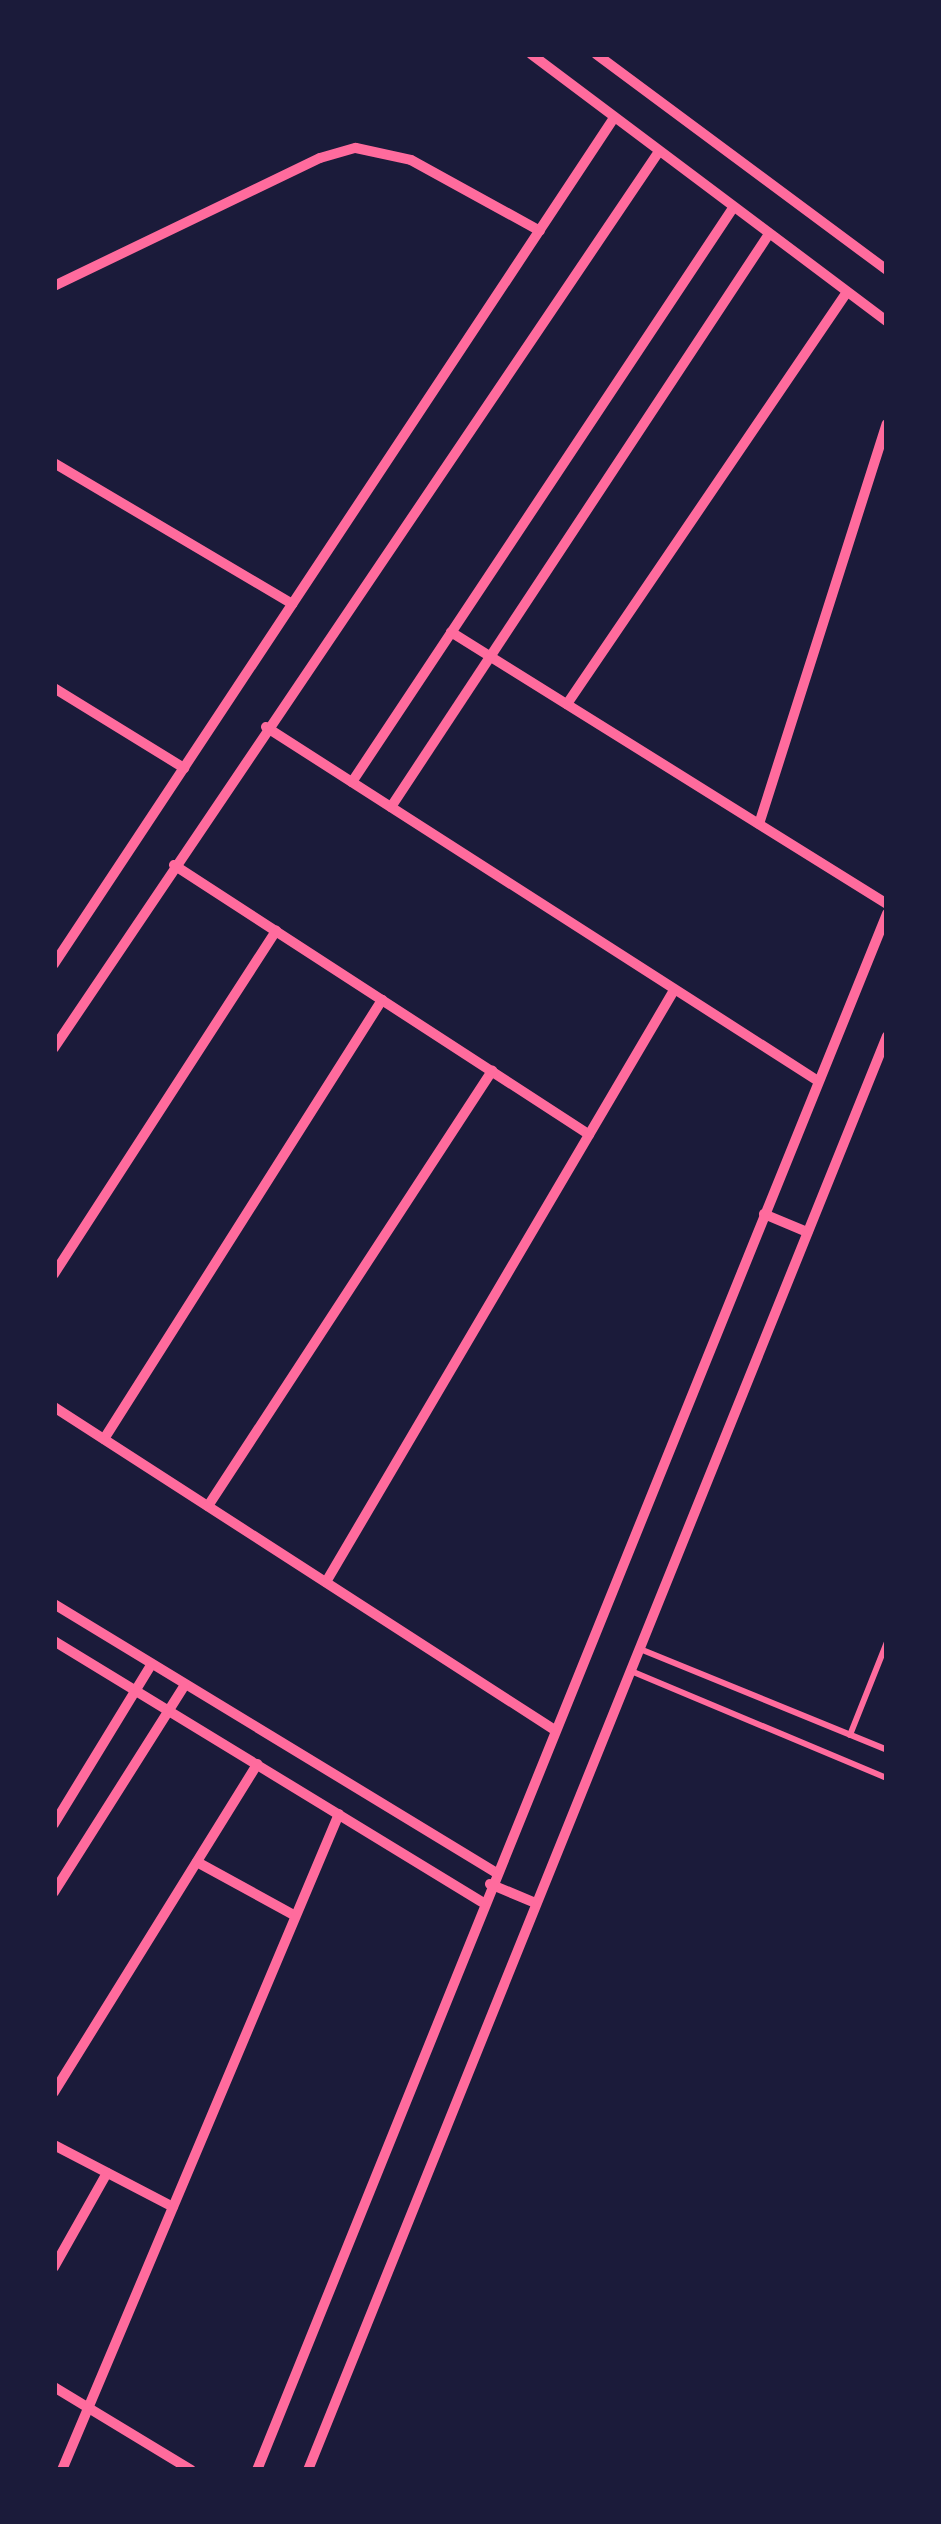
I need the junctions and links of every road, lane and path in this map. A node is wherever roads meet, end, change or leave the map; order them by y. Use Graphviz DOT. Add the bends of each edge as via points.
graph roads {
  1 [pos="531,54"];
  2 [pos="596,54"];
  3 [pos="614,118"];
  4 [pos="658,153"];
  5 [pos="733,208"];
  6 [pos="540,231"];
  7 [pos="769,234"];
  8 [pos="887,270"];
  9 [pos="54,286"];
  10 [pos="847,292"];
  11 [pos="887,321"];
  12 [pos="887,424"];
  13 [pos="54,464"];
  14 [pos="292,604"];
  15 [pos="451,632"];
  16 [pos="490,656"];
  17 [pos="54,688"];
  18 [pos="567,704"];
  19 [pos="266,727"];
  20 [pos="184,768"];
  21 [pos="352,782"];
  22 [pos="391,807"];
  23 [pos="759,824"];
  24 [pos="174,865"];
  25 [pos="887,904"];
  26 [pos="887,914"];
  27 [pos="276,931"];
  28 [pos="54,964"];
  29 [pos="673,992"];
  30 [pos="382,1000"];
  31 [pos="887,1036"];
  32 [pos="54,1048"];
  33 [pos="492,1071"];
  34 [pos="818,1081"];
  35 [pos="589,1134"];
  36 [pos="764,1214"];
  37 [pos="807,1232"];
  38 [pos="54,1274"];
  39 [pos="54,1407"];
  40 [pos="104,1439"];
  41 [pos="208,1506"];
  42 [pos="326,1582"];
  43 [pos="54,1604"];
  44 [pos="54,1640"];
  45 [pos="887,1642"];
  46 [pos="637,1647"];
  47 [pos="152,1665"];
  48 [pos="628,1670"];
  49 [pos="185,1685"];
  50 [pos="135,1693"];
  51 [pos="168,1713"];
  52 [pos="553,1729"];
  53 [pos="850,1735"];
  54 [pos="887,1750"];
  55 [pos="257,1764"];
  56 [pos="887,1778"];
  57 [pos="339,1814"];
  58 [pos="54,1824"];
  59 [pos="197,1862"];
  60 [pos="493,1878"];
  61 [pos="54,1892"];
  62 [pos="482,1902"];
  63 [pos="533,1902"];
  64 [pos="294,1915"];
  65 [pos="54,2092"];
  66 [pos="54,2145"];
  67 [pos="107,2173"];
  68 [pos="173,2207"];
  69 [pos="54,2266"];
  70 [pos="54,2387"];
  71 [pos="88,2408"];
  72 [pos="62,2470"];
  73 [pos="190,2470"];
  74 [pos="257,2470"];
  75 [pos="308,2470"];
  1 -- 3 [label="street"];
  2 -- 8 [label="street"];
  3 -- 4 [label="street"];
  3 -- 6 [label="street"];
  4 -- 5 [label="street"];
  4 -- 19 [label="street"];
  5 -- 7 [label="street"];
  5 -- 15 [label="street"];
  6 -- 9 [label="street" via="411,160 356,148"];
  6 -- 14 [label="street"];
  7 -- 10 [label="street"];
  7 -- 16 [label="street"];
  10 -- 11 [label="street"];
  10 -- 18 [label="street"];
  12 -- 23 [label="street"];
  13 -- 14 [label="street"];
  14 -- 20 [label="street"];
  15 -- 16 [label="street"];
  15 -- 21 [label="street"];
  16 -- 18 [label="street"];
  16 -- 22 [label="street"];
  17 -- 20 [label="street"];
  18 -- 23 [label="street"];
  19 -- 21 [label="street"];
  19 -- 24 [label="street"];
  20 -- 28 [label="street"];
  21 -- 22 [label="street"];
  22 -- 29 [label="street"];
  23 -- 25 [label="street"];
  24 -- 27 [label="street"];
  24 -- 32 [label="street"];
  26 -- 34 [label="street"];
  27 -- 30 [label="street"];
  27 -- 38 [label="street"];
  29 -- 34 [label="street"];
  29 -- 35 [label="street"];
  30 -- 33 [label="street"];
  30 -- 40 [label="street"];
  31 -- 37 [label="street"];
  33 -- 35 [label="street"];
  33 -- 41 [label="street"];
  34 -- 36 [label="street"];
  35 -- 42 [label="street"];
  36 -- 37 [label="street"];
  36 -- 52 [label="street"];
  37 -- 46 [label="street"];
  39 -- 40 [label="street"];
  40 -- 41 [label="street"];
  41 -- 42 [label="street"];
  42 -- 52 [label="street"];
  43 -- 47 [label="street"];
  44 -- 50 [label="street"];
  45 -- 53 [label="lane"];
  46 -- 48 [label="street"];
  46 -- 53 [label="lane"];
  47 -- 49 [label="street"];
  47 -- 50 [label="street"];
  48 -- 56 [label="lane"];
  48 -- 63 [label="street"];
  49 -- 51 [label="street"];
  49 -- 60 [label="street"];
  50 -- 51 [label="street"];
  50 -- 58 [label="street"];
  51 -- 55 [label="street"];
  51 -- 61 [label="street"];
  52 -- 60 [label="street"];
  53 -- 54 [label="lane"];
  55 -- 57 [label="street"];
  55 -- 59 [label="street"];
  57 -- 62 [label="street"];
  57 -- 64 [label="street"];
  59 -- 64 [label="street"];
  59 -- 65 [label="street"];
  60 -- 62 [label="street"];
  60 -- 63 [label="street"];
  62 -- 74 [label="street"];
  63 -- 75 [label="street"];
  64 -- 68 [label="street"];
  66 -- 67 [label="street"];
  67 -- 68 [label="street"];
  67 -- 69 [label="street"];
  68 -- 71 [label="street"];
  70 -- 71 [label="street"];
  71 -- 72 [label="street"];
  71 -- 73 [label="street"];
}
